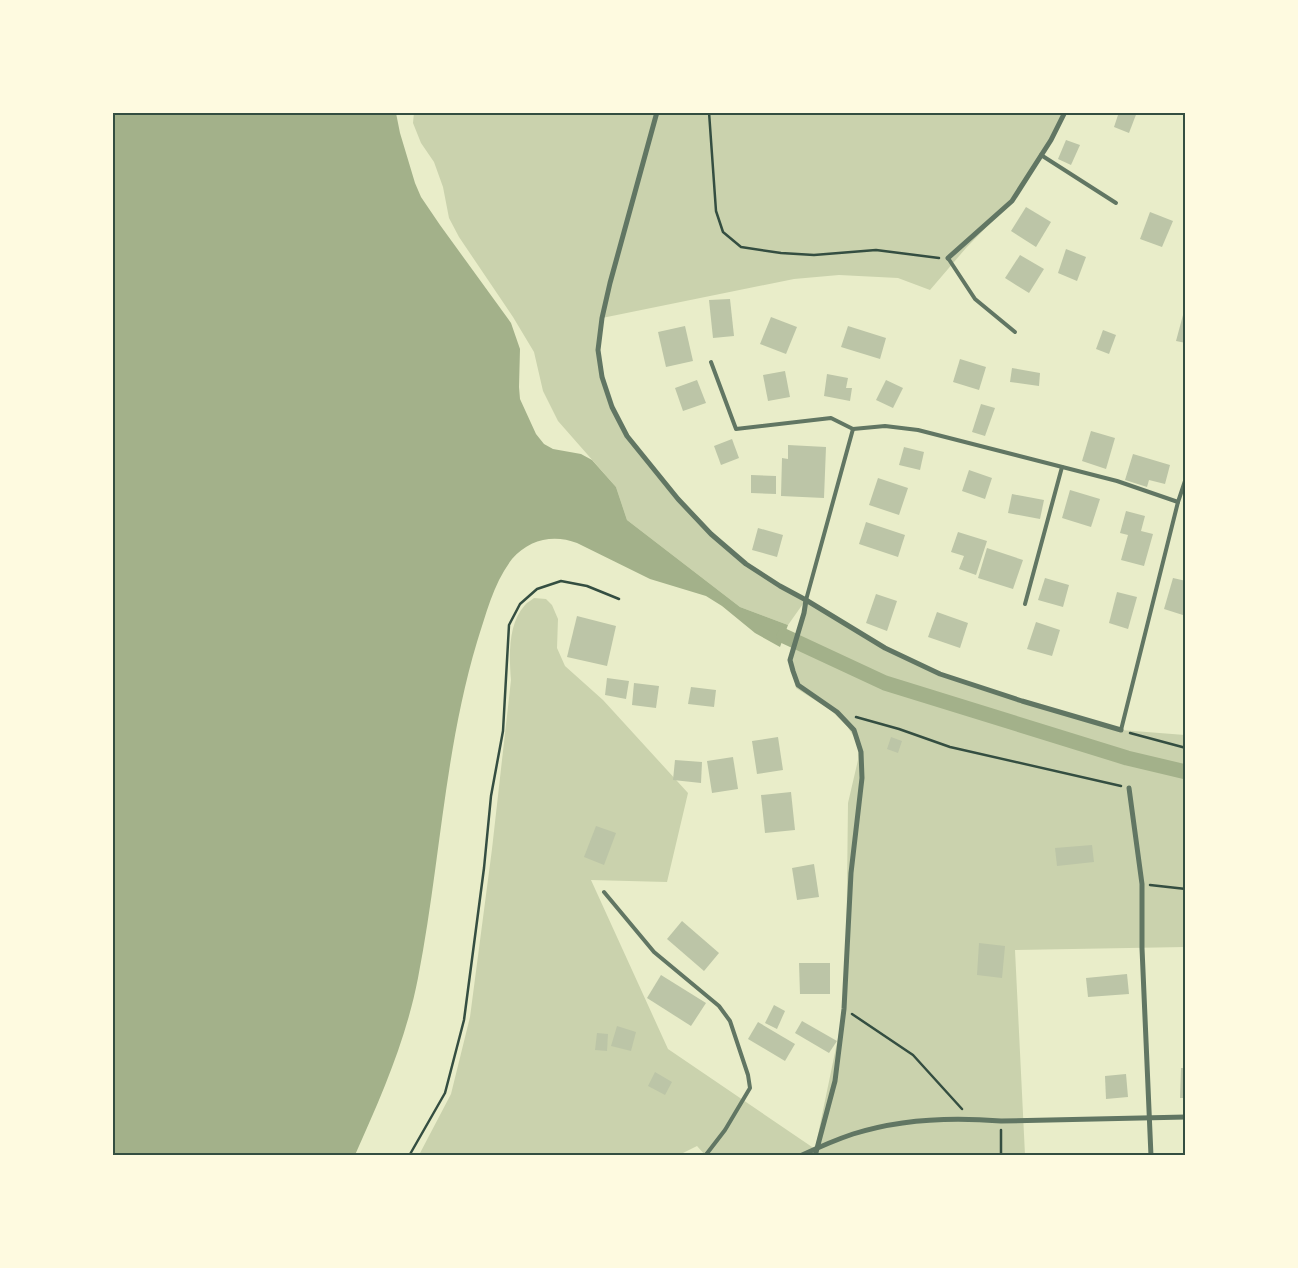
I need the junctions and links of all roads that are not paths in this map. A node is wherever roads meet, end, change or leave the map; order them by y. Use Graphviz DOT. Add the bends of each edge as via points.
graph roads {
  1 [pos="657,112"];
  2 [pos="1065,112"];
  3 [pos="1041,155"];
  4 [pos="1116,203"];
  5 [pos="948,258"];
  6 [pos="1015,332"];
  7 [pos="711,362"];
  8 [pos="853,429"];
  9 [pos="1062,467"];
  10 [pos="1186,478"];
  11 [pos="1178,502"];
  12 [pos="806,600"];
  13 [pos="1025,604"];
  14 [pos="1121,730"];
  15 [pos="1129,788"];
  16 [pos="604,892"];
  17 [pos="1186,1117"];
  18 [pos="1149,1118"];
  19 [pos="816,1149"];
  20 [pos="705,1156"];
  21 [pos="800,1156"];
  22 [pos="814,1156"];
  23 [pos="1151,1156"];
  1 -- 12 [label="street" via="602,318 598,350 602,377 627,436 678,499 746,564"];
  2 -- 3 [label="street"];
  3 -- 4 [label="lane"];
  3 -- 5 [label="street" via="1012,201"];
  5 -- 6 [label="lane" via="975,299"];
  7 -- 8 [label="lane" via="736,429 831,418"];
  8 -- 9 [label="lane" via="885,426 918,430"];
  8 -- 12 [label="lane"];
  9 -- 11 [label="lane"];
  9 -- 13 [label="lane"];
  10 -- 11 [label="lane"];
  11 -- 14 [label="lane"];
  12 -- 14 [label="street" via="885,648 940,674"];
  12 -- 19 [label="street" via="790,660 798,685 838,712 854,730 861,752 862,778 851,872 844,1009 835,1081"];
  15 -- 18 [label="street" via="1142,884"];
  16 -- 20 [label="lane" via="654,952 719,1006 730,1021 750,1088"];
  17 -- 18 [label="street"];
  18 -- 19 [label="street" via="972,1119 902,1123 854,1134"];
  18 -- 23 [label="street"];
  19 -- 21 [label="street"];
  19 -- 22 [label="street"];
}
